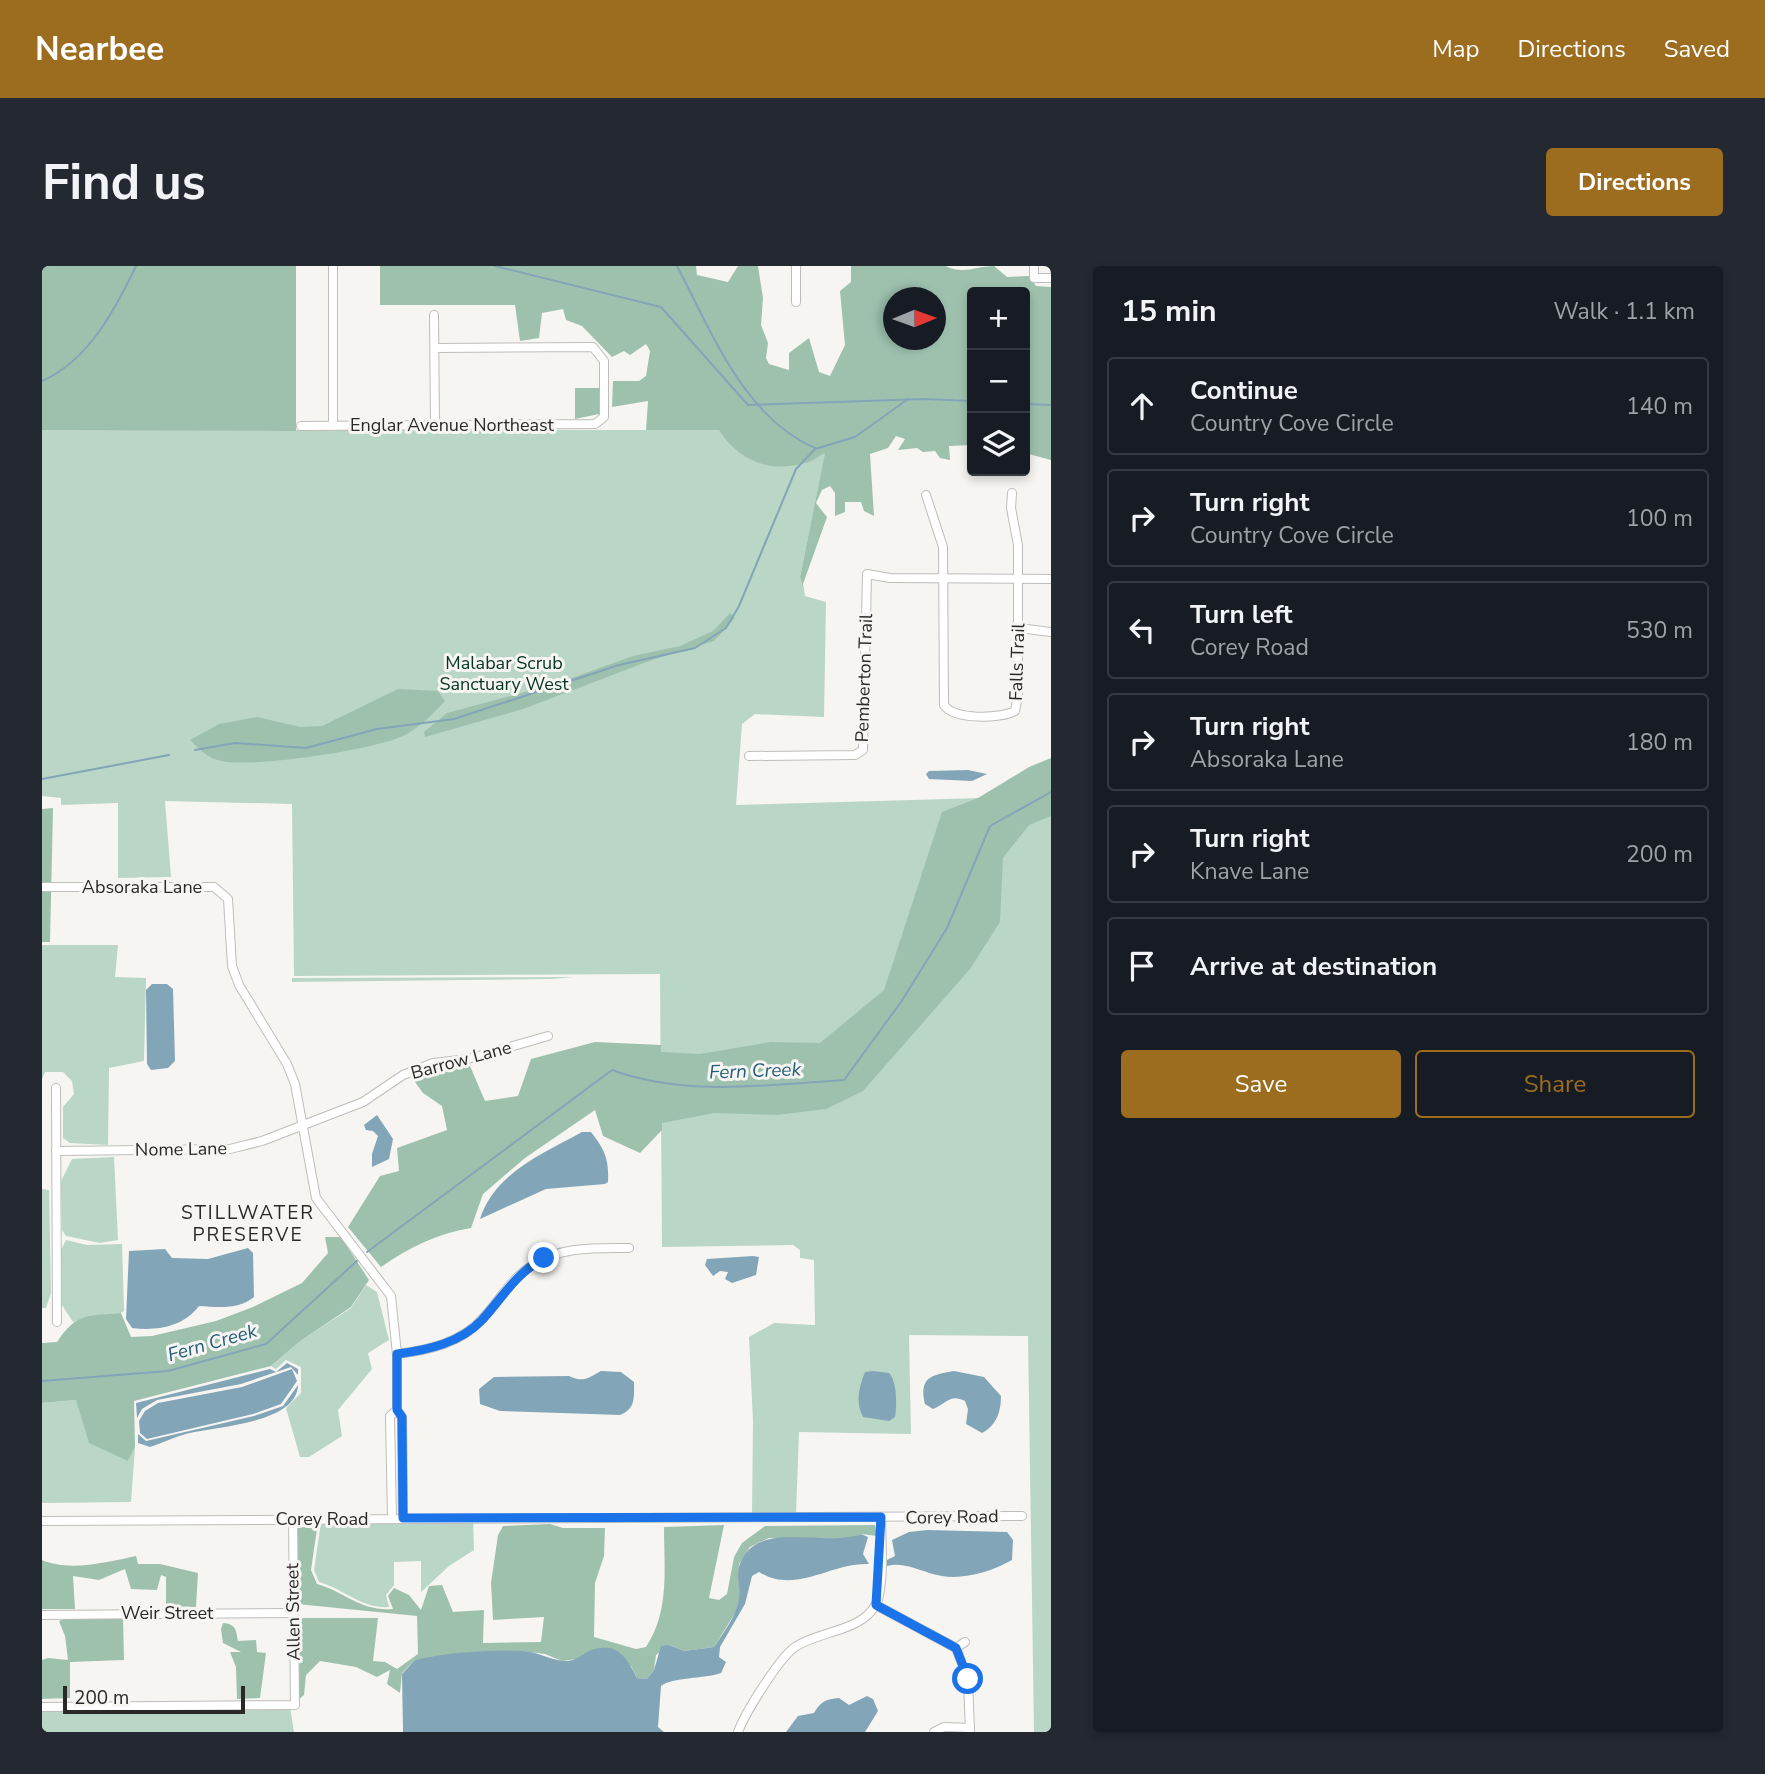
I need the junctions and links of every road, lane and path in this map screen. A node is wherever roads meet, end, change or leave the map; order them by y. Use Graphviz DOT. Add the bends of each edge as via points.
graph roads {
  1 [pos="333,266"];
  2 [pos="796,266"];
  3 [pos="1034,266"];
  4 [pos="1051,278"];
  5 [pos="796,302"];
  6 [pos="434,315"];
  7 [pos="435,348"];
  8 [pos="435,425"];
  9 [pos="302,426"];
  10 [pos="334,426"];
  11 [pos="1012,493"];
  12 [pos="926,495"];
  13 [pos="1018,577"];
  14 [pos="944,578"];
  15 [pos="1051,579"];
  16 [pos="1019,628"];
  17 [pos="1051,632"];
  18 [pos="749,756"];
  19 [pos="42,887"];
  20 [pos="548,1036"];
  21 [pos="56,1088"];
  22 [pos="302,1126"];
  23 [pos="56,1150"];
  24 [pos="629,1248"];
  25 [pos="57,1322"];
  26 [pos="397,1354"];
  27 [pos="397,1410"];
  28 [pos="391,1476"];
  29 [pos="403,1476"];
  30 [pos="1022,1516"];
  31 [pos="881,1517"];
  32 [pos="392,1518"];
  33 [pos="403,1518"];
  34 [pos="293,1519"];
  35 [pos="42,1521"];
  36 [pos="876,1605"];
  37 [pos="293,1614"];
  38 [pos="42,1615"];
  39 [pos="965,1642"];
  40 [pos="956,1648"];
  41 [pos="42,1707"];
  42 [pos="970,1730"];
  43 [pos="738,1732"];
  44 [pos="934,1732"];
  1 -- 10 [label="street"];
  2 -- 5 [label="street"];
  3 -- 4 [label="street" via="1034,278"];
  6 -- 7 [label="street"];
  7 -- 8 [label="street"];
  7 -- 8 [label="street, Englar Avenue Northeast" via="593,347 602,355 605,370 606,413 595,424"];
  8 -- 10 [label="street, Englar Avenue Northeast"];
  9 -- 10 [label="street, Englar Avenue Northeast"];
  11 -- 13 [label="street, Falls Trail"];
  12 -- 14 [label="street" via="940,534"];
  13 -- 14 [label="street"];
  13 -- 15 [label="street"];
  13 -- 16 [label="street, Falls Trail"];
  14 -- 16 [label="street, Falls Trail" via="943,701 948,711 959,715 1014,711"];
  14 -- 18 [label="street, Pemberton Trail" via="867,575 863,750 855,755"];
  16 -- 17 [label="street"];
  19 -- 22 [label="street, Absoraka Lane" via="214,887 228,899 232,966 287,1064"];
  20 -- 22 [label="street, Barrow Lane" via="468,1059 433,1063 403,1075 363,1102"];
  21 -- 23 [label="street"];
  22 -- 23 [label="street, Nome Lane" via="230,1149"];
  22 -- 26 [label="street, Absoraka Lane" via="316,1198 391,1296"];
  23 -- 25 [label="street"];
  24 -- 26 [label="street" via="579,1248 544,1258 515,1278 483,1319 463,1336 425,1351"];
  26 -- 27 [label="street, Absoraka Lane"];
  27 -- 28 [label="street, Absoraka Lane" via="390,1416"];
  27 -- 29 [label="street, Absoraka Lane" via="402,1417"];
  28 -- 29 [label="street"];
  28 -- 32 [label="street, Absoraka Lane"];
  29 -- 33 [label="street, Absoraka Lane"];
  30 -- 31 [label="street, Corey Road"];
  31 -- 33 [label="street, Corey Road"];
  31 -- 36 [label="street"];
  32 -- 33 [label="street, Corey Road"];
  32 -- 34 [label="street, Corey Road"];
  34 -- 35 [label="street, Corey Road"];
  34 -- 37 [label="street, Allen Street"];
  36 -- 40 [label="street"];
  36 -- 43 [label="street" via="861,1619 794,1647 754,1699"];
  37 -- 38 [label="street, Weir Street"];
  37 -- 41 [label="street, Allen Street" via="295,1705"];
  39 -- 40 [label="street"];
  40 -- 42 [label="street" via="968,1679"];
  42 -- 44 [label="street" via="943,1727"];
}
